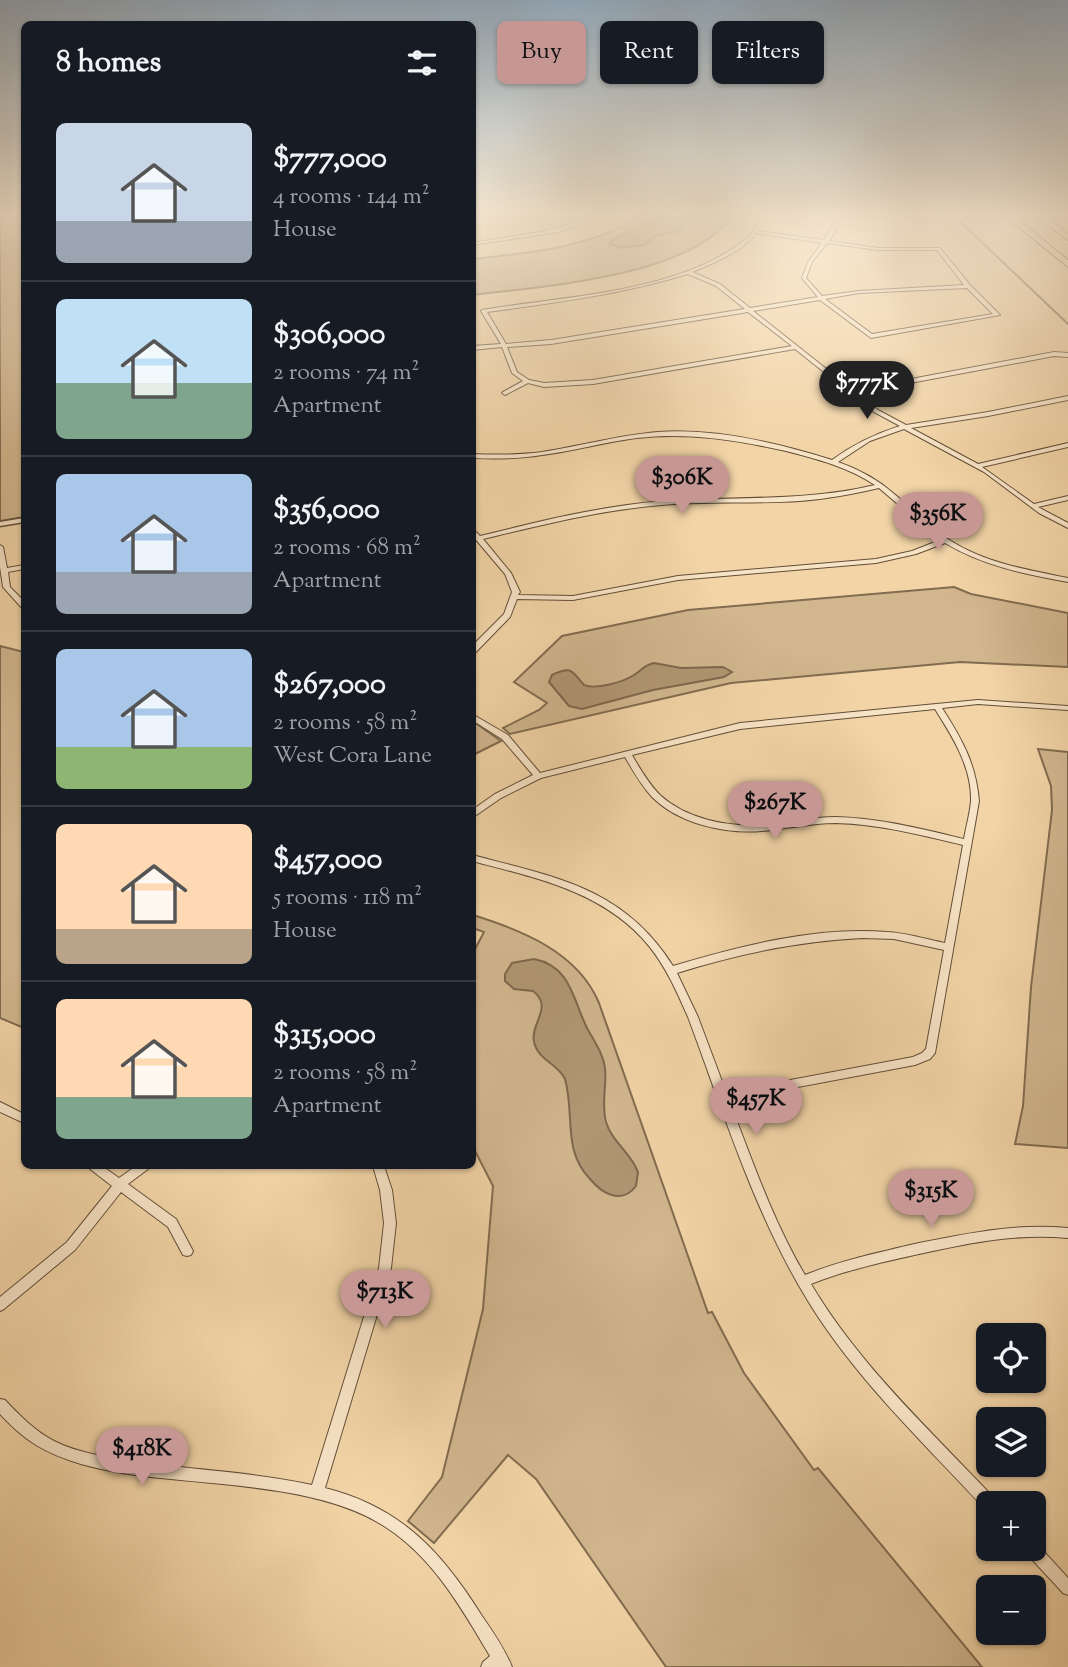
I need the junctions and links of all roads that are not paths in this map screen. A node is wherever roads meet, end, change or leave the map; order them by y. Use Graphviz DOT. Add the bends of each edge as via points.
graph roads {
  1 [pos="618,290"];
  2 [pos="724,290"];
  3 [pos="814,290"];
  4 [pos="885,290"];
  5 [pos="972,290"];
  6 [pos="821,298"];
  7 [pos="750,310"];
  8 [pos="503,347"];
  9 [pos="797,347"];
  10 [pos="476,348"];
  11 [pos="1066,354"];
  12 [pos="527,381"];
  13 [pos="852,392"];
  14 [pos="505,393"];
  15 [pos="1068,398"];
  16 [pos="902,427"];
  17 [pos="1068,445"];
  18 [pos="476,456"];
  19 [pos="833,462"];
  20 [pos="977,466"];
  21 [pos="881,486"];
  22 [pos="1068,498"];
  23 [pos="1032,506"];
  24 [pos="21,520"];
  25 [pos="0,524"];
  26 [pos="1068,526"];
  27 [pos="476,534"];
  28 [pos="480,538"];
  29 [pos="945,541"];
  30 [pos="0,547"];
  31 [pos="21,568"];
  32 [pos="4,571"];
  33 [pos="1068,580"];
  34 [pos="515,597"];
  35 [pos="21,602"];
  36 [pos="476,647"];
  37 [pos="937,706"];
  38 [pos="1068,708"];
  39 [pos="476,718"];
  40 [pos="626,754"];
  41 [pos="538,776"];
  42 [pos="476,812"];
  43 [pos="967,843"];
  44 [pos="476,859"];
  45 [pos="949,948"];
  46 [pos="673,970"];
  47 [pos="723,1097"];
  48 [pos="0,1107"];
  49 [pos="21,1118"];
  50 [pos="98,1169"];
  51 [pos="140,1169"];
  52 [pos="380,1169"];
  53 [pos="120,1184"];
  54 [pos="1068,1233"];
  55 [pos="187,1251"];
  56 [pos="803,1282"];
  57 [pos="0,1305"];
  58 [pos="0,1405"];
  59 [pos="978,1491"];
  60 [pos="317,1492"];
  61 [pos="1043,1561"];
  62 [pos="1068,1588"];
  63 [pos="497,1664"];
  1 -- 8 [label="street" via="484,311"];
  2 -- 7 [label="street"];
  3 -- 6 [label="street"];
  4 -- 6 [label="street"];
  5 -- 6 [label="street" via="998,315 871,336"];
  6 -- 7 [label="street"];
  7 -- 8 [label="street"];
  7 -- 9 [label="street"];
  8 -- 10 [label="street"];
  8 -- 12 [label="street" via="515,373"];
  9 -- 12 [label="street" via="593,383 566,386"];
  9 -- 13 [label="street"];
  11 -- 13 [label="street"];
  12 -- 14 [label="street"];
  13 -- 16 [label="street"];
  15 -- 16 [label="street"];
  16 -- 19 [label="street" via="862,441"];
  16 -- 20 [label="street"];
  17 -- 20 [label="street"];
  18 -- 19 [label="street" via="527,457 677,434 724,438"];
  19 -- 21 [label="street"];
  20 -- 23 [label="street"];
  21 -- 28 [label="street" via="831,496 626,507"];
  21 -- 29 [label="street"];
  22 -- 23 [label="street"];
  23 -- 26 [label="street"];
  24 -- 25 [label="street"];
  27 -- 28 [label="street"];
  28 -- 34 [label="street" via="512,581"];
  29 -- 33 [label="street" via="998,565"];
  29 -- 34 [label="street" via="883,560 678,578 573,598"];
  30 -- 32 [label="street"];
  31 -- 32 [label="street"];
  32 -- 35 [label="street" via="7,587"];
  34 -- 36 [label="street" via="507,615"];
  37 -- 38 [label="street" via="1000,702"];
  37 -- 40 [label="street" via="740,726"];
  37 -- 43 [label="street" via="962,746 975,780"];
  39 -- 41 [label="street" via="506,737"];
  40 -- 41 [label="street"];
  40 -- 43 [label="street" via="663,802 704,822 757,829 810,821 857,821"];
  41 -- 42 [label="street"];
  43 -- 45 [label="street"];
  44 -- 46 [label="street" via="561,883 599,900 645,934"];
  45 -- 46 [label="street" via="904,937 853,934 720,956"];
  45 -- 47 [label="street" via="931,1050 926,1056"];
  46 -- 47 [label="street"];
  47 -- 56 [label="street" via="771,1219"];
  48 -- 49 [label="street"];
  50 -- 53 [label="street"];
  51 -- 53 [label="street"];
  52 -- 60 [label="street" via="390,1223 385,1268"];
  53 -- 55 [label="street" via="172,1223"];
  53 -- 57 [label="street" via="71,1247"];
  54 -- 56 [label="street" via="1035,1230 975,1236 854,1263"];
  56 -- 59 [label="street" via="860,1360"];
  58 -- 60 [label="street" via="33,1436 100,1462"];
  60 -- 63 [label="street" via="389,1521 425,1550 456,1589"];
  61 -- 62 [label="street"];
}
